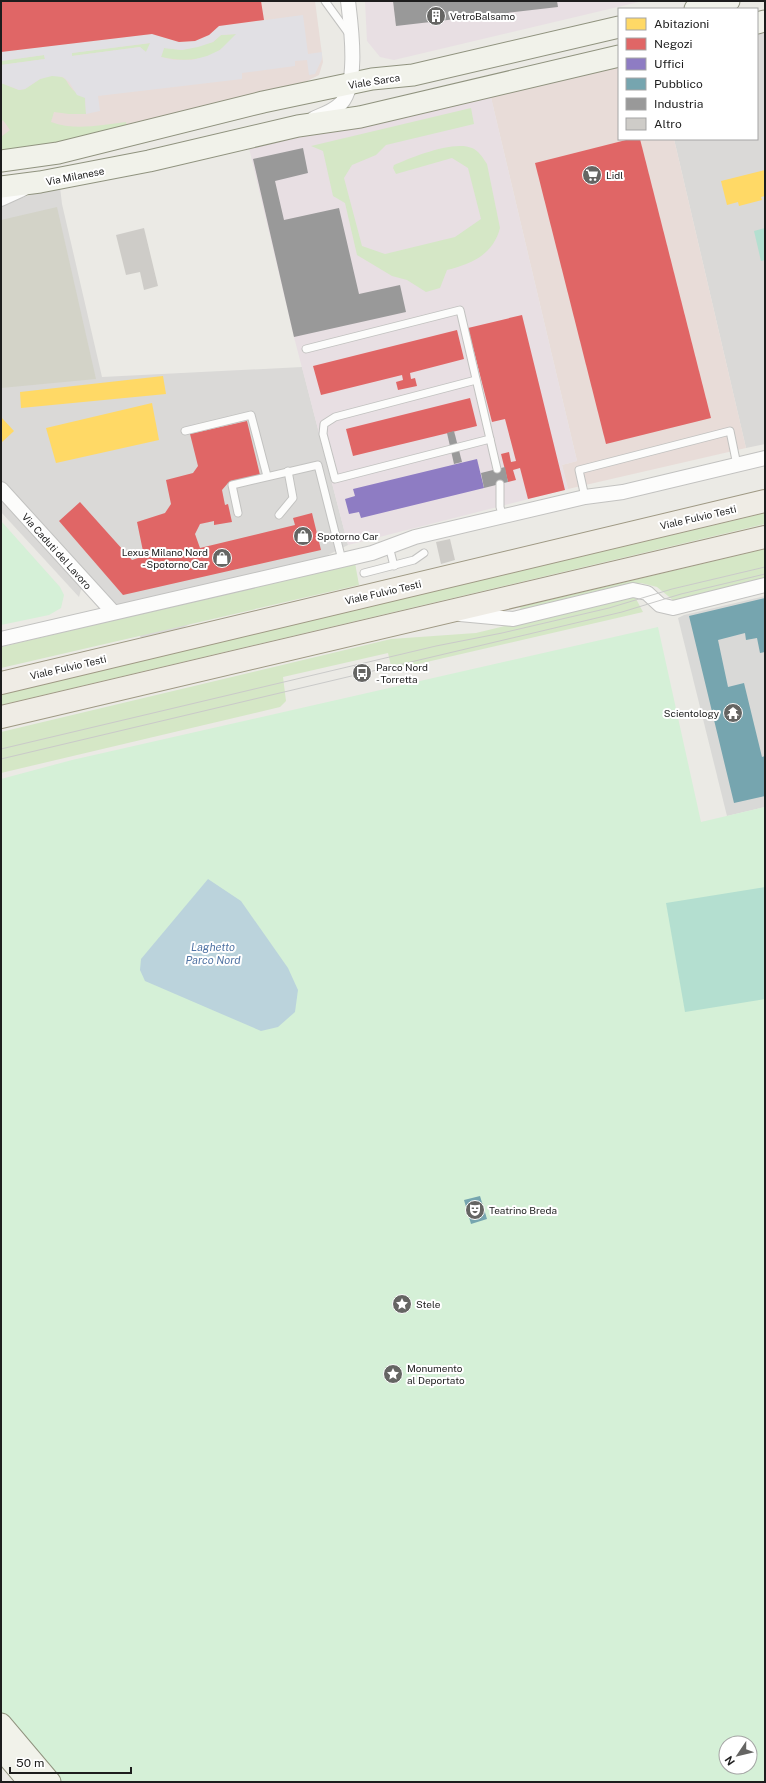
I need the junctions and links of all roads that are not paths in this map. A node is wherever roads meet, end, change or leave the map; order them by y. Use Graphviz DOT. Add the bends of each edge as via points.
graph roads {
  1 [pos="325,1"];
  2 [pos="329,1"];
  3 [pos="348,1"];
  4 [pos="729,1"];
  5 [pos="699,8"];
  6 [pos="331,9"];
  7 [pos="618,27"];
  8 [pos="352,38"];
  9 [pos="618,56"];
  10 [pos="350,84"];
  11 [pos="298,126"];
  12 [pos="1,161"];
  13 [pos="40,182"];
  14 [pos="1,187"];
  15 [pos="1,199"];
  16 [pos="306,349"];
  17 [pos="476,380"];
  18 [pos="185,431"];
  19 [pos="490,439"];
  20 [pos="765,458"];
  21 [pos="737,465"];
  22 [pos="497,469"];
  23 [pos="288,471"];
  24 [pos="267,476"];
  25 [pos="500,484"];
  26 [pos="1,489"];
  27 [pos="586,497"];
  28 [pos="765,501"];
  29 [pos="238,513"];
  30 [pos="279,515"];
  31 [pos="503,517"];
  32 [pos="765,537"];
  33 [pos="389,546"];
  34 [pos="424,553"];
  35 [pos="342,560"];
  36 [pos="394,566"];
  37 [pos="364,573"];
  38 [pos="765,585"];
  39 [pos="113,612"];
  40 [pos="445,613"];
  41 [pos="1,639"];
  42 [pos="1,683"];
  43 [pos="1,717"];
  44 [pos="1,1724"];
  45 [pos="1,1750"];
  46 [pos="29,1782"];
  47 [pos="50,1782"];
  1 -- 6 [label="lane"];
  2 -- 6 [label="lane"];
  3 -- 8 [label="street"];
  4 -- 5 [label="street"];
  6 -- 8 [label="lane"];
  7 -- 10 [label="street, Viale Sarca" via="413,75"];
  8 -- 10 [label="street"];
  9 -- 11 [label="street" via="360,117"];
  10 -- 11 [label="street" via="346,97 339,106"];
  10 -- 12 [label="street, Viale Sarca" via="263,102 58,153"];
  11 -- 13 [label="street, Via Milanese" via="148,161"];
  13 -- 14 [label="street, Via Milanese"];
  13 -- 15 [label="street"];
  16 -- 17 [label="lane" via="460,310"];
  17 -- 19 [label="lane"];
  17 -- 19 [label="lane" via="334,417 324,424 324,434 335,479"];
  18 -- 24 [label="lane" via="251,415"];
  19 -- 22 [label="lane"];
  20 -- 21 [label="street"];
  21 -- 27 [label="street" via="624,492"];
  21 -- 27 [label="lane" via="730,431 579,470"];
  23 -- 24 [label="lane"];
  23 -- 30 [label="lane" via="293,498"];
  23 -- 35 [label="lane" via="318,465"];
  24 -- 29 [label="lane" via="232,485"];
  25 -- 31 [label="lane"];
  26 -- 39 [label="street, Via Caduti del Lavoro"];
  27 -- 31 [label="street"];
  28 -- 42 [label="main road, Viale Fulvio Testi"];
  31 -- 33 [label="street" via="415,537"];
  32 -- 40 [label="main road"];
  33 -- 35 [label="street"];
  33 -- 36 [label="lane"];
  34 -- 36 [label="lane" via="414,560"];
  35 -- 39 [label="street"];
  36 -- 37 [label="lane"];
  38 -- 40 [label="street" via="673,608 660,605 647,593 632,590 513,619"];
  39 -- 41 [label="street"];
  40 -- 43 [label="main road"];
  44 -- 47 [label="street"];
  45 -- 46 [label="street"];
}
